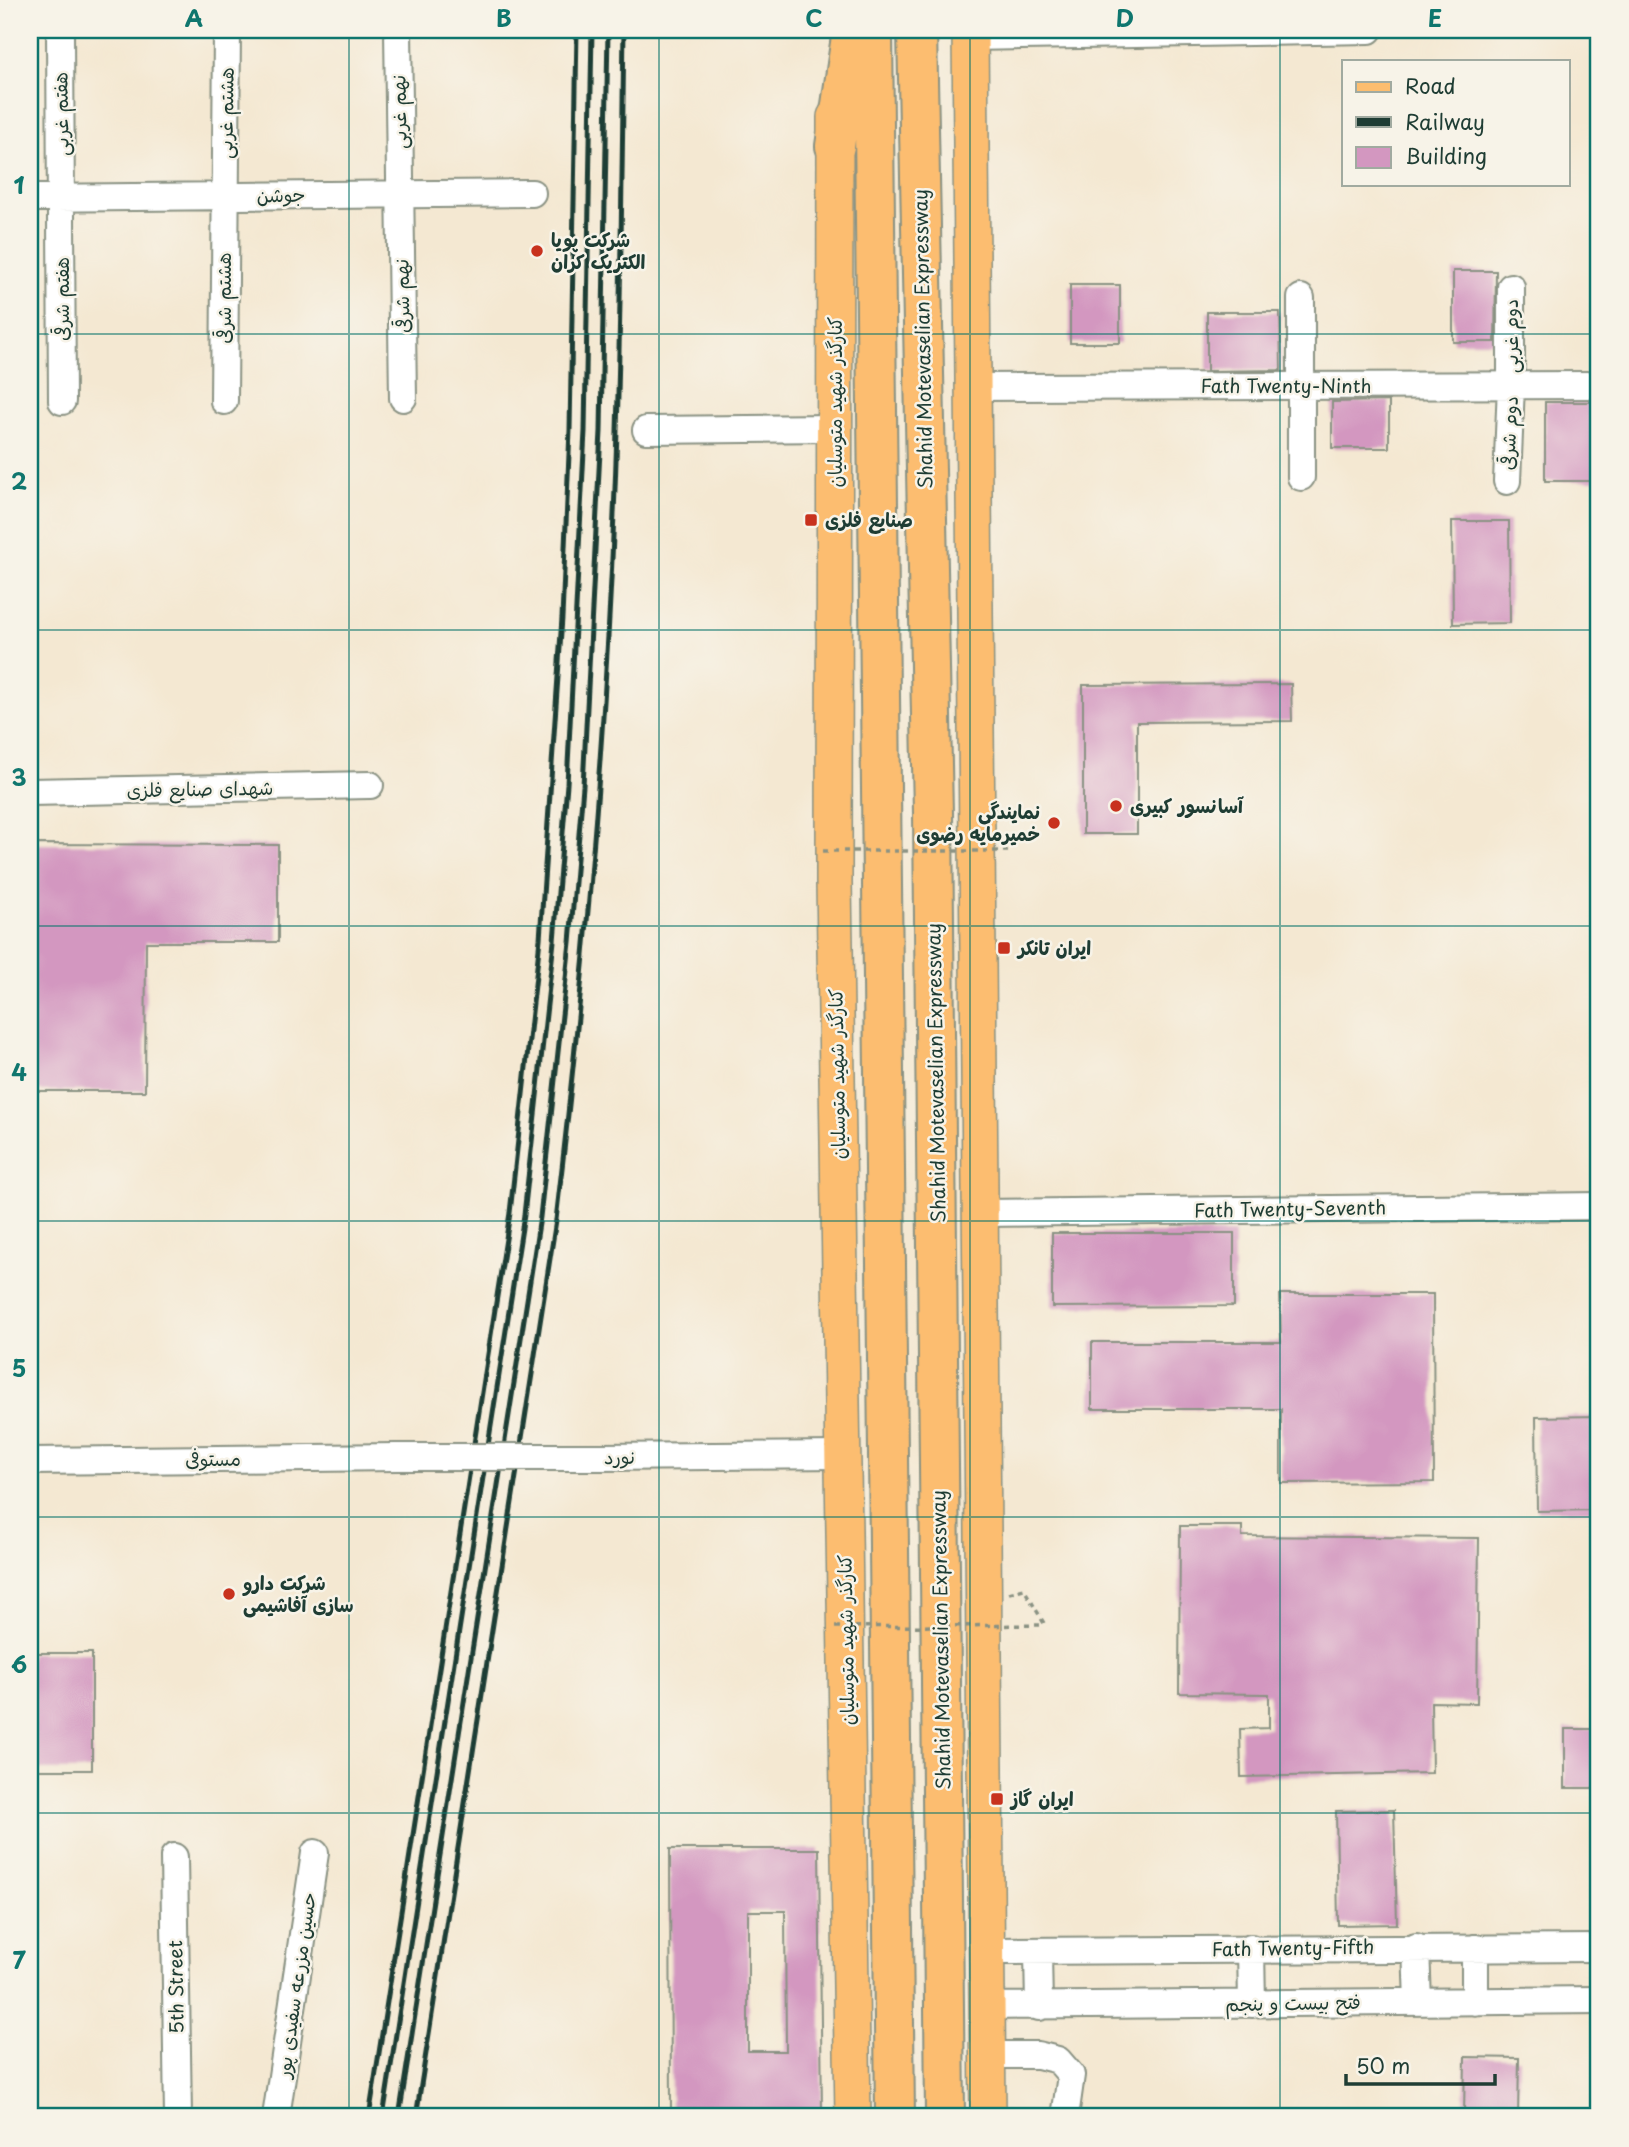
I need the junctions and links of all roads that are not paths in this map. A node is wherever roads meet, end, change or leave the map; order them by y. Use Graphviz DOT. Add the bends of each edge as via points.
graph roads {
  1 [pos="60,30"];
  2 [pos="227,30"];
  3 [pos="398,30"];
  4 [pos="834,30"];
  5 [pos="852,30"];
  6 [pos="873,30"];
  7 [pos="917,30"];
  8 [pos="1369,30"];
  9 [pos="970,33"];
  10 [pos="835,146"];
  11 [pos="532,193"];
  12 [pos="401,194"];
  13 [pos="225,196"];
  14 [pos="30,198"];
  15 [pos="62,198"];
  16 [pos="1511,287"];
  17 [pos="1301,298"];
  18 [pos="1511,385"];
  19 [pos="1599,385"];
  20 [pos="1301,386"];
  21 [pos="973,387"];
  22 [pos="403,398"];
  23 [pos="62,401"];
  24 [pos="224,401"];
  25 [pos="835,428"];
  26 [pos="646,430"];
  27 [pos="1301,477"];
  28 [pos="1507,481"];
  29 [pos="370,785"];
  30 [pos="30,792"];
  31 [pos="1599,1206"];
  32 [pos="981,1213"];
  33 [pos="843,1455"];
  34 [pos="397,1457"];
  35 [pos="30,1461"];
  36 [pos="315,1853"];
  37 [pos="174,1857"];
  38 [pos="1416,1947"];
  39 [pos="1251,1948"];
  40 [pos="1475,1948"];
  41 [pos="1599,1948"];
  42 [pos="987,1951"];
  43 [pos="1038,1952"];
  44 [pos="1599,2000"];
  45 [pos="1418,2002"];
  46 [pos="1475,2002"];
  47 [pos="1252,2004"];
  48 [pos="987,2007"];
  49 [pos="1039,2007"];
  50 [pos="988,2055"];
  51 [pos="178,2117"];
  52 [pos="276,2117"];
  53 [pos="853,2117"];
  54 [pos="895,2117"];
  55 [pos="945,2117"];
  56 [pos="988,2117"];
  57 [pos="1065,2117"];
  1 -- 15 [label="street, هفتم غربی"];
  2 -- 13 [label="street, هشتم غربی"];
  3 -- 12 [label="street, نهم غربی"];
  4 -- 10 [label="main road, کنارگذر شهید متوسلیان"];
  5 -- 10 [label="highway"];
  6 -- 54 [label="highway"];
  7 -- 55 [label="highway, Shahid Motevaselian Expressway" via="933,813"];
  8 -- 9 [label="street"];
  9 -- 21 [label="main road"];
  10 -- 25 [label="main road, کنارگذر شهید متوسلیان"];
  11 -- 12 [label="street, جوشن"];
  12 -- 13 [label="street, جوشن"];
  12 -- 22 [label="street, نهم شرقی"];
  13 -- 15 [label="street, جوشن"];
  13 -- 24 [label="street, هشتم شرقی"];
  14 -- 15 [label="street, جوشن"];
  15 -- 23 [label="street, هفتم شرقی"];
  16 -- 18 [label="street, دوم غربی"];
  17 -- 20 [label="street"];
  18 -- 19 [label="street, Fath Twenty-Ninth"];
  18 -- 20 [label="street, Fath Twenty-Ninth"];
  18 -- 28 [label="street, دوم شرقی"];
  20 -- 21 [label="street, Fath Twenty-Ninth"];
  20 -- 27 [label="street"];
  21 -- 32 [label="main road"];
  25 -- 26 [label="street"];
  25 -- 33 [label="main road, کنارگذر شهید متوسلیان" via="834,882"];
  29 -- 30 [label="street, شهدای صنایع فلزی"];
  31 -- 32 [label="street, Fath Twenty-Seventh"];
  32 -- 42 [label="main road"];
  33 -- 34 [label="street, نورد, bridge"];
  33 -- 53 [label="main road, کنارگذر شهید متوسلیان"];
  34 -- 35 [label="street, مستوفی"];
  36 -- 52 [label="street, حسین مزرعه سفیدی پور"];
  37 -- 51 [label="street, 5th Street"];
  38 -- 39 [label="street, Fath Twenty-Fifth"];
  38 -- 40 [label="street, Fath Twenty-Fifth"];
  38 -- 45 [label="street"];
  39 -- 43 [label="street, Fath Twenty-Fifth"];
  39 -- 47 [label="street"];
  40 -- 41 [label="street, Fath Twenty-Fifth"];
  40 -- 46 [label="street"];
  42 -- 43 [label="street, Fath Twenty-Fifth"];
  42 -- 48 [label="main road"];
  43 -- 49 [label="street"];
  44 -- 46 [label="street, فتح بیست و پنجم"];
  45 -- 46 [label="street, فتح بیست و پنجم"];
  45 -- 47 [label="street, فتح بیست و پنجم"];
  47 -- 49 [label="street, فتح بیست و پنجم"];
  48 -- 49 [label="street, فتح بیست و پنجم"];
  48 -- 50 [label="main road"];
  50 -- 56 [label="main road"];
  50 -- 57 [label="street" via="1038,2055 1058,2060 1072,2075"];
}
